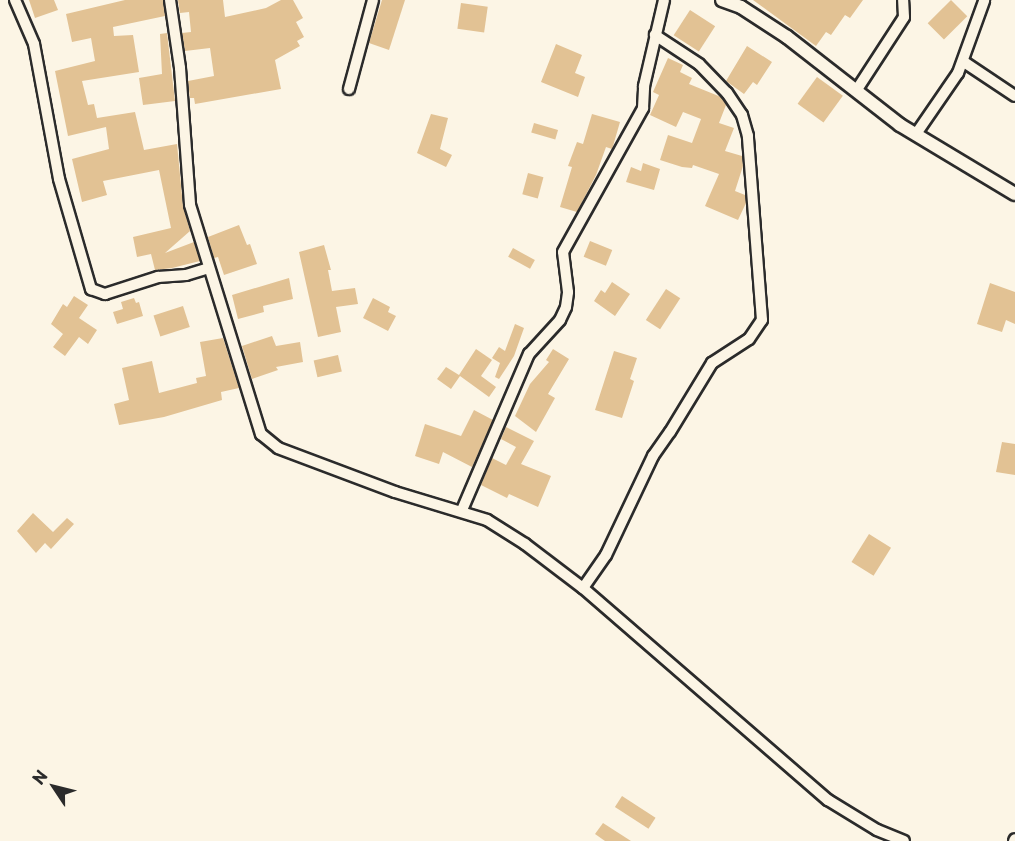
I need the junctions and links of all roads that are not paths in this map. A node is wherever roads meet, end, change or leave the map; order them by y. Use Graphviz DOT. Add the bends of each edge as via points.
graph roads {
  1 [pos="15,0"];
  2 [pos="170,0"];
  3 [pos="374,0"];
  4 [pos="664,0"];
  5 [pos="722,0"];
  6 [pos="903,0"];
  7 [pos="984,1"];
  8 [pos="744,3"];
  9 [pos="655,35"];
  10 [pos="964,62"];
  11 [pos="349,89"];
  12 [pos="856,91"];
  13 [pos="1015,96"];
  14 [pos="915,134"];
  15 [pos="1014,190"];
  16 [pos="209,268"];
  17 [pos="462,510"];
  18 [pos="583,588"];
  19 [pos="904,841"];
  1 -- 16 [label="street" via="34,44 59,179 91,289 105,294 158,277"];
  2 -- 16 [label="street" via="180,68 190,205"];
  3 -- 11 [label="street"];
  4 -- 9 [label="street"];
  5 -- 8 [label="street"];
  6 -- 12 [label="street" via="904,16"];
  7 -- 10 [label="street"];
  8 -- 12 [label="street"];
  9 -- 17 [label="street" via="643,108 563,252 566,307 560,320 529,354"];
  9 -- 18 [label="street" via="699,64 742,115 749,148 762,320 749,339 712,363 653,456 615,537"];
  10 -- 13 [label="street"];
  10 -- 14 [label="street"];
  12 -- 14 [label="street"];
  14 -- 15 [label="street"];
  16 -- 17 [label="street" via="256,425 269,442 395,492"];
  17 -- 18 [label="street" via="515,538"];
  18 -- 19 [label="street" via="828,800 877,830"];
}
